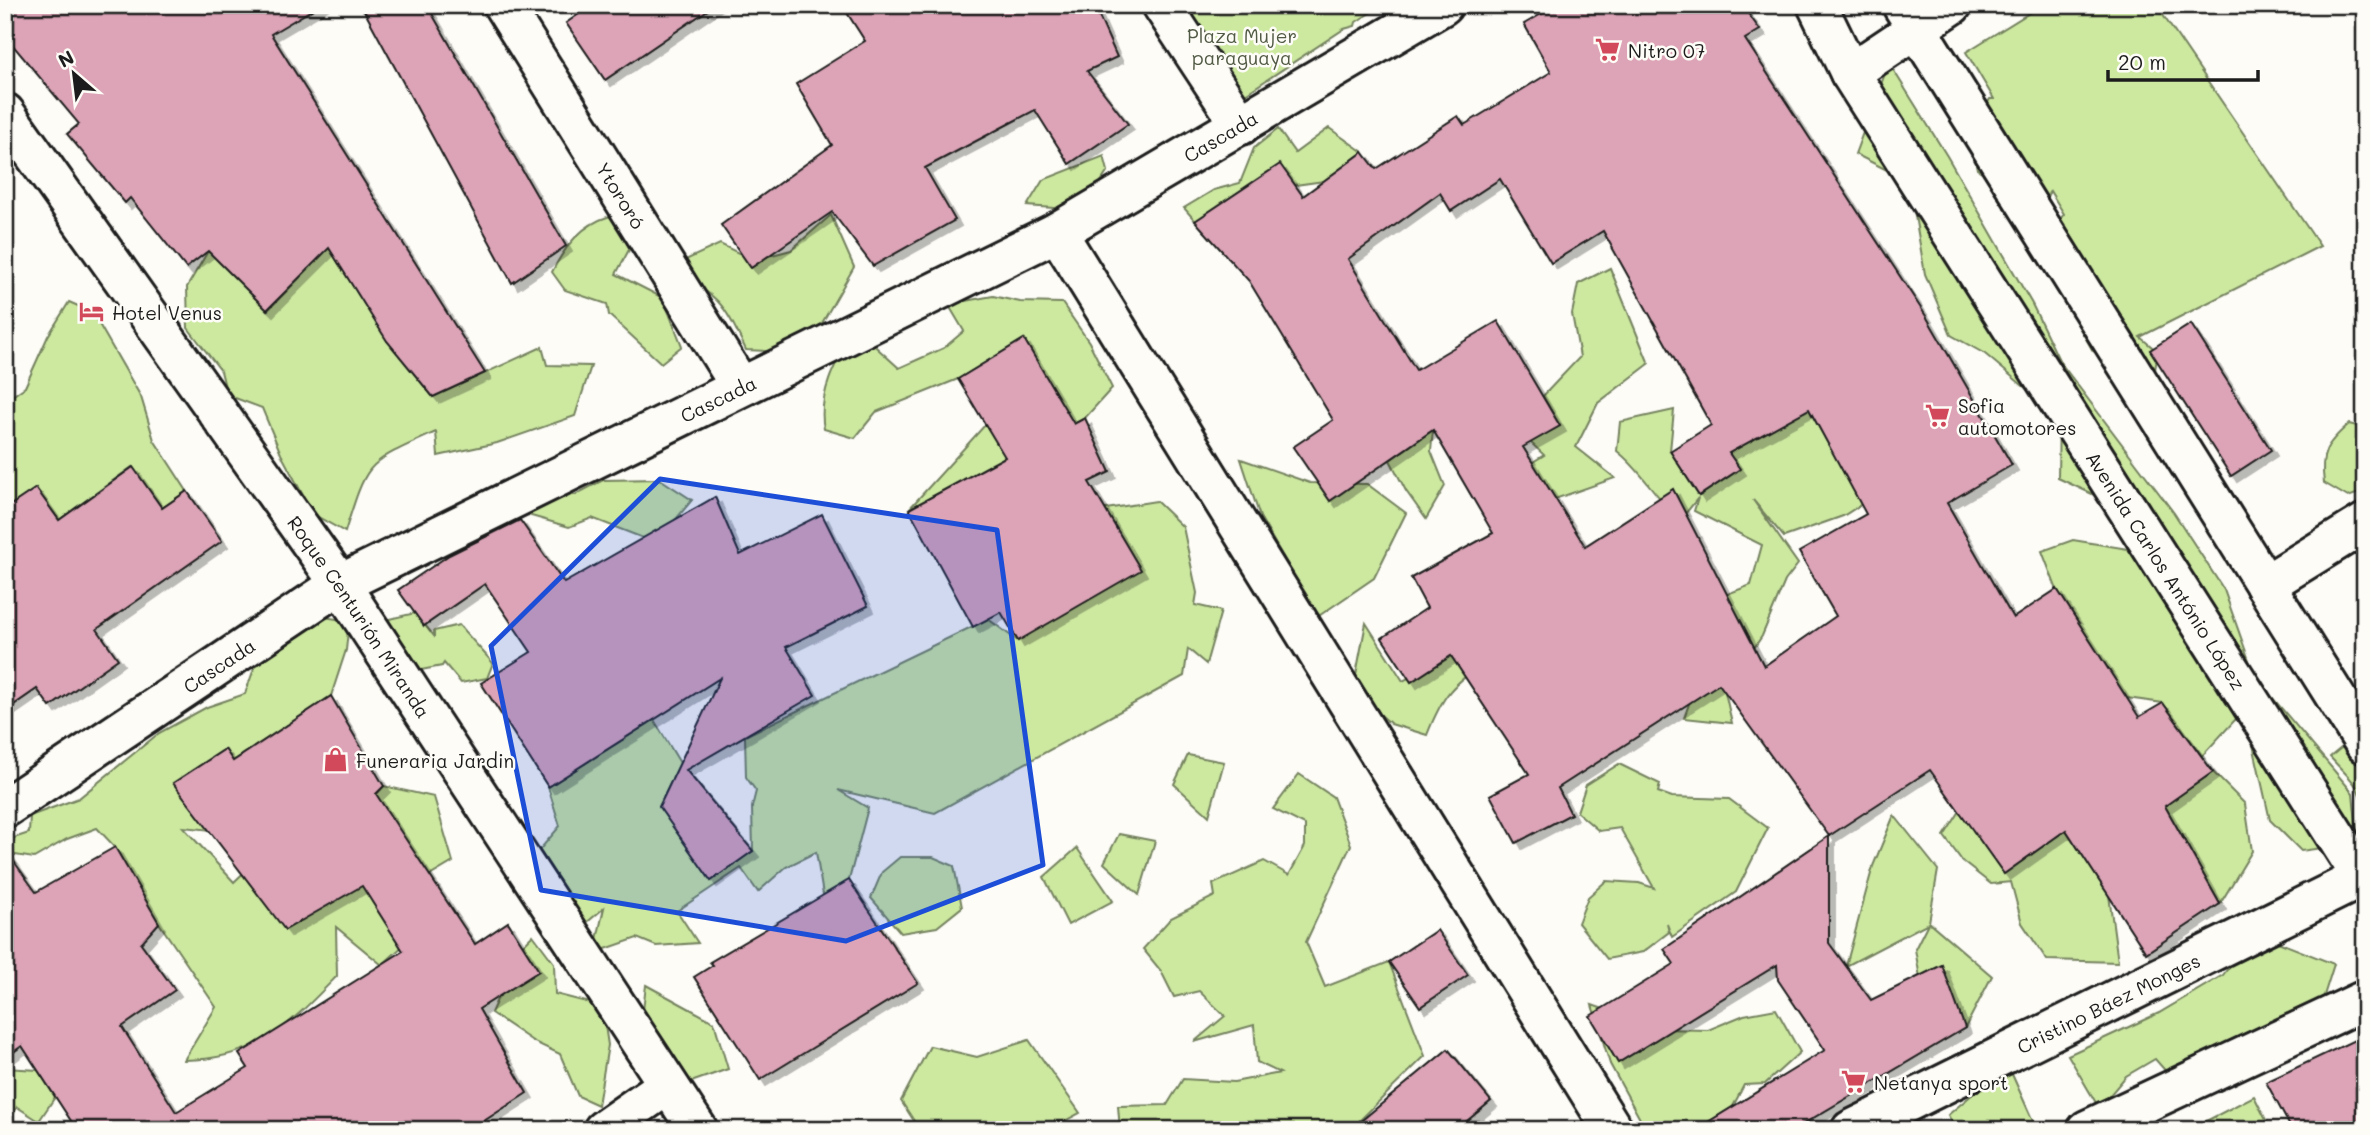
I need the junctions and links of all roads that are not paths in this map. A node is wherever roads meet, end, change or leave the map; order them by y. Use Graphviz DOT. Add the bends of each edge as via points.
graph roads {
  1 [pos="503,5"];
  2 [pos="1162,5"];
  3 [pos="1443,5"];
  4 [pos="1817,5"];
  5 [pos="1952,5"];
  6 [pos="1909,17"];
  7 [pos="1850,73"];
  8 [pos="5,113"];
  9 [pos="1241,125"];
  10 [pos="1058,232"];
  11 [pos="740,386"];
  12 [pos="2365,523"];
  13 [pos="340,584"];
  14 [pos="2265,585"];
  15 [pos="2365,744"];
  16 [pos="5,807"];
  17 [pos="2364,879"];
  18 [pos="2365,1000"];
  19 [pos="666,1086"];
  20 [pos="603,1130"];
  21 [pos="698,1130"];
  22 [pos="1613,1130"];
  23 [pos="1851,1130"];
  24 [pos="2087,1130"];
  1 -- 11 [label="street, Ytororó"];
  2 -- 9 [label="street"];
  3 -- 9 [label="street, Cascada"];
  4 -- 7 [label="street, Avenida Carlos António López"];
  5 -- 6 [label="street"];
  6 -- 7 [label="street"];
  6 -- 14 [label="street"];
  7 -- 17 [label="street, Avenida Carlos António López"];
  8 -- 13 [label="street, Roque Centurión Miranda"];
  9 -- 10 [label="street, Cascada"];
  10 -- 11 [label="street, Cascada"];
  10 -- 22 [label="street"];
  11 -- 13 [label="street, Cascada"];
  12 -- 14 [label="street"];
  13 -- 16 [label="street, Cascada"];
  13 -- 19 [label="street, Roque Centurión Miranda"];
  14 -- 15 [label="street"];
  17 -- 23 [label="street, Cristino Báez Monges"];
  18 -- 24 [label="street"];
  19 -- 20 [label="street"];
  19 -- 21 [label="street, Roque Centurión Miranda"];
}
